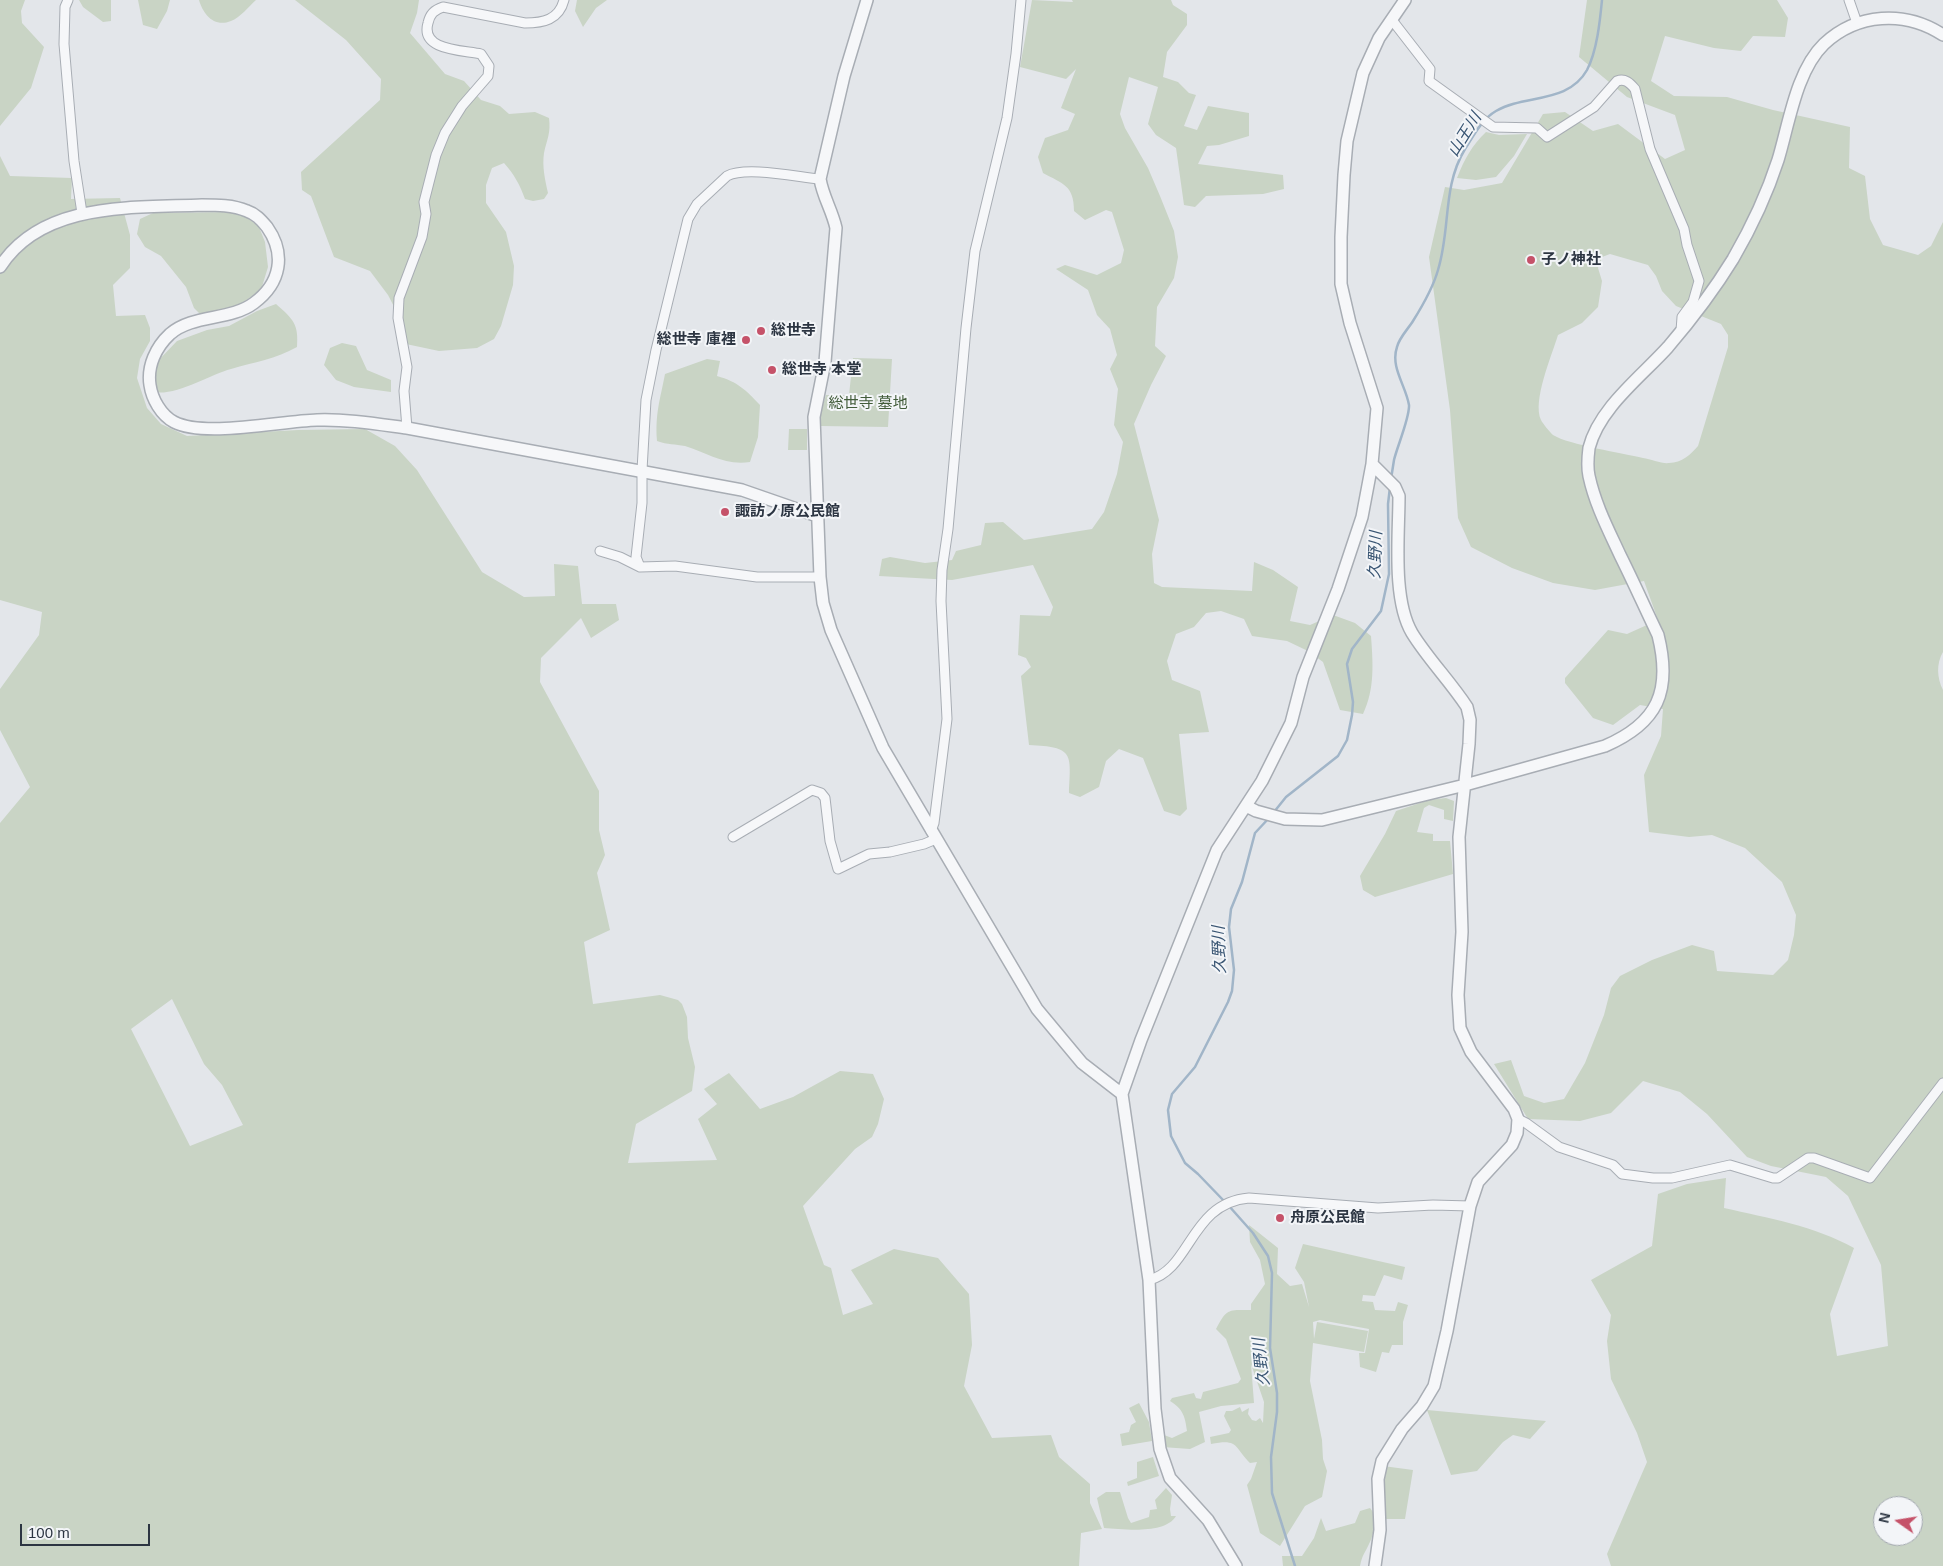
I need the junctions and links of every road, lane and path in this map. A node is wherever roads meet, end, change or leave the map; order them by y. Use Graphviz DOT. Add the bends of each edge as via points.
graph roads {
  1 [pos="68,0"];
  2 [pos="564,0"];
  3 [pos="867,0"];
  4 [pos="1020,0"];
  5 [pos="1405,0"];
  6 [pos="1849,0"];
  7 [pos="1392,20"];
  8 [pos="1857,23"];
  9 [pos="1943,35"];
  10 [pos="820,179"];
  11 [pos="82,213"];
  12 [pos="0,267"];
  13 [pos="1681,331"];
  14 [pos="407,428"];
  15 [pos="1372,464"];
  16 [pos="642,470"];
  17 [pos="816,516"];
  18 [pos="600,551"];
  19 [pos="640,567"];
  20 [pos="820,577"];
  21 [pos="1465,785"];
  22 [pos="1251,809"];
  23 [pos="934,835"];
  24 [pos="733,837"];
  25 [pos="1943,1083"];
  26 [pos="1122,1094"];
  27 [pos="1518,1119"];
  28 [pos="1470,1206"];
  29 [pos="1149,1280"];
  30 [pos="1236,1566"];
  31 [pos="1376,1566"];
  1 -- 11 [label="street" via="64,44"];
  2 -- 14 [label="street" via="555,17 538,23 443,7 429,16 426,27 434,44 481,54 489,66 488,76 462,106 436,155 424,202 426,214 422,236 399,298 398,318 407,367 404,391"];
  3 -- 10 [label="street" via="844,76"];
  4 -- 23 [label="street" via="1011,96 975,251 966,328 942,570 947,719"];
  5 -- 7 [label="street"];
  6 -- 8 [label="street"];
  7 -- 13 [label="street" via="1430,69 1429,81 1493,127 1537,128 1547,137 1594,107 1618,80 1630,83 1635,89 1650,149 1684,228 1686,245 1699,281 1692,302 1682,317"];
  7 -- 15 [label="street" via="1379,38 1363,74 1347,141 1341,237 1341,284 1377,408"];
  8 -- 9 [label="street" via="1876,18 1902,18"];
  8 -- 13 [label="street" via="1823,45 1804,74 1778,160 1752,224 1713,290"];
  10 -- 16 [label="street" via="733,173 697,204 688,218 648,390"];
  10 -- 17 [label="street" via="836,228 825,362 814,417"];
  11 -- 12 [label="street" via="58,220 26,238"];
  11 -- 14 [label="street" via="220,205 255,215 275,240 279,264 269,289 261,297 244,309 180,328 170,334 153,356 150,385 159,408 174,422 207,429 316,420 358,421"];
  13 -- 21 [label="street" via="1601,422 1594,433 1588,461 1596,502 1658,635 1664,669 1655,706 1635,730 1605,746"];
  14 -- 16 [label="street"];
  15 -- 21 [label="street" via="1395,487 1399,496 1399,583 1402,607 1411,631 1467,707 1470,720"];
  15 -- 22 [label="street" via="1362,517 1338,589 1303,677 1291,723"];
  16 -- 17 [label="street" via="742,490"];
  16 -- 19 [label="street" via="636,557"];
  17 -- 20 [label="street"];
  18 -- 19 [label="street"];
  19 -- 20 [label="street" via="675,566 757,577"];
  20 -- 23 [label="street" via="831,630 862,705"];
  21 -- 22 [label="street" via="1322,820 1285,819"];
  21 -- 27 [label="street" via="1459,837 1462,932 1458,995 1460,1028 1470,1052 1514,1109"];
  22 -- 26 [label="street" via="1217,850"];
  23 -- 24 [label="street" via="924,844 869,854 838,869 830,841 825,798 812,790"];
  23 -- 26 [label="street" via="1037,1009 1082,1063"];
  25 -- 27 [label="street" via="1870,1178 1814,1158 1808,1158 1778,1178 1730,1164 1672,1178 1622,1174 1613,1165 1559,1147"];
  26 -- 29 [label="street"];
  27 -- 28 [label="street" via="1512,1145 1478,1182"];
  28 -- 29 [label="street" via="1378,1208 1249,1198 1234,1200 1215,1210 1171,1268 1159,1278"];
  28 -- 31 [label="street" via="1434,1386 1382,1461"];
  29 -- 30 [label="street" via="1155,1410 1166,1470 1208,1520"];
}
